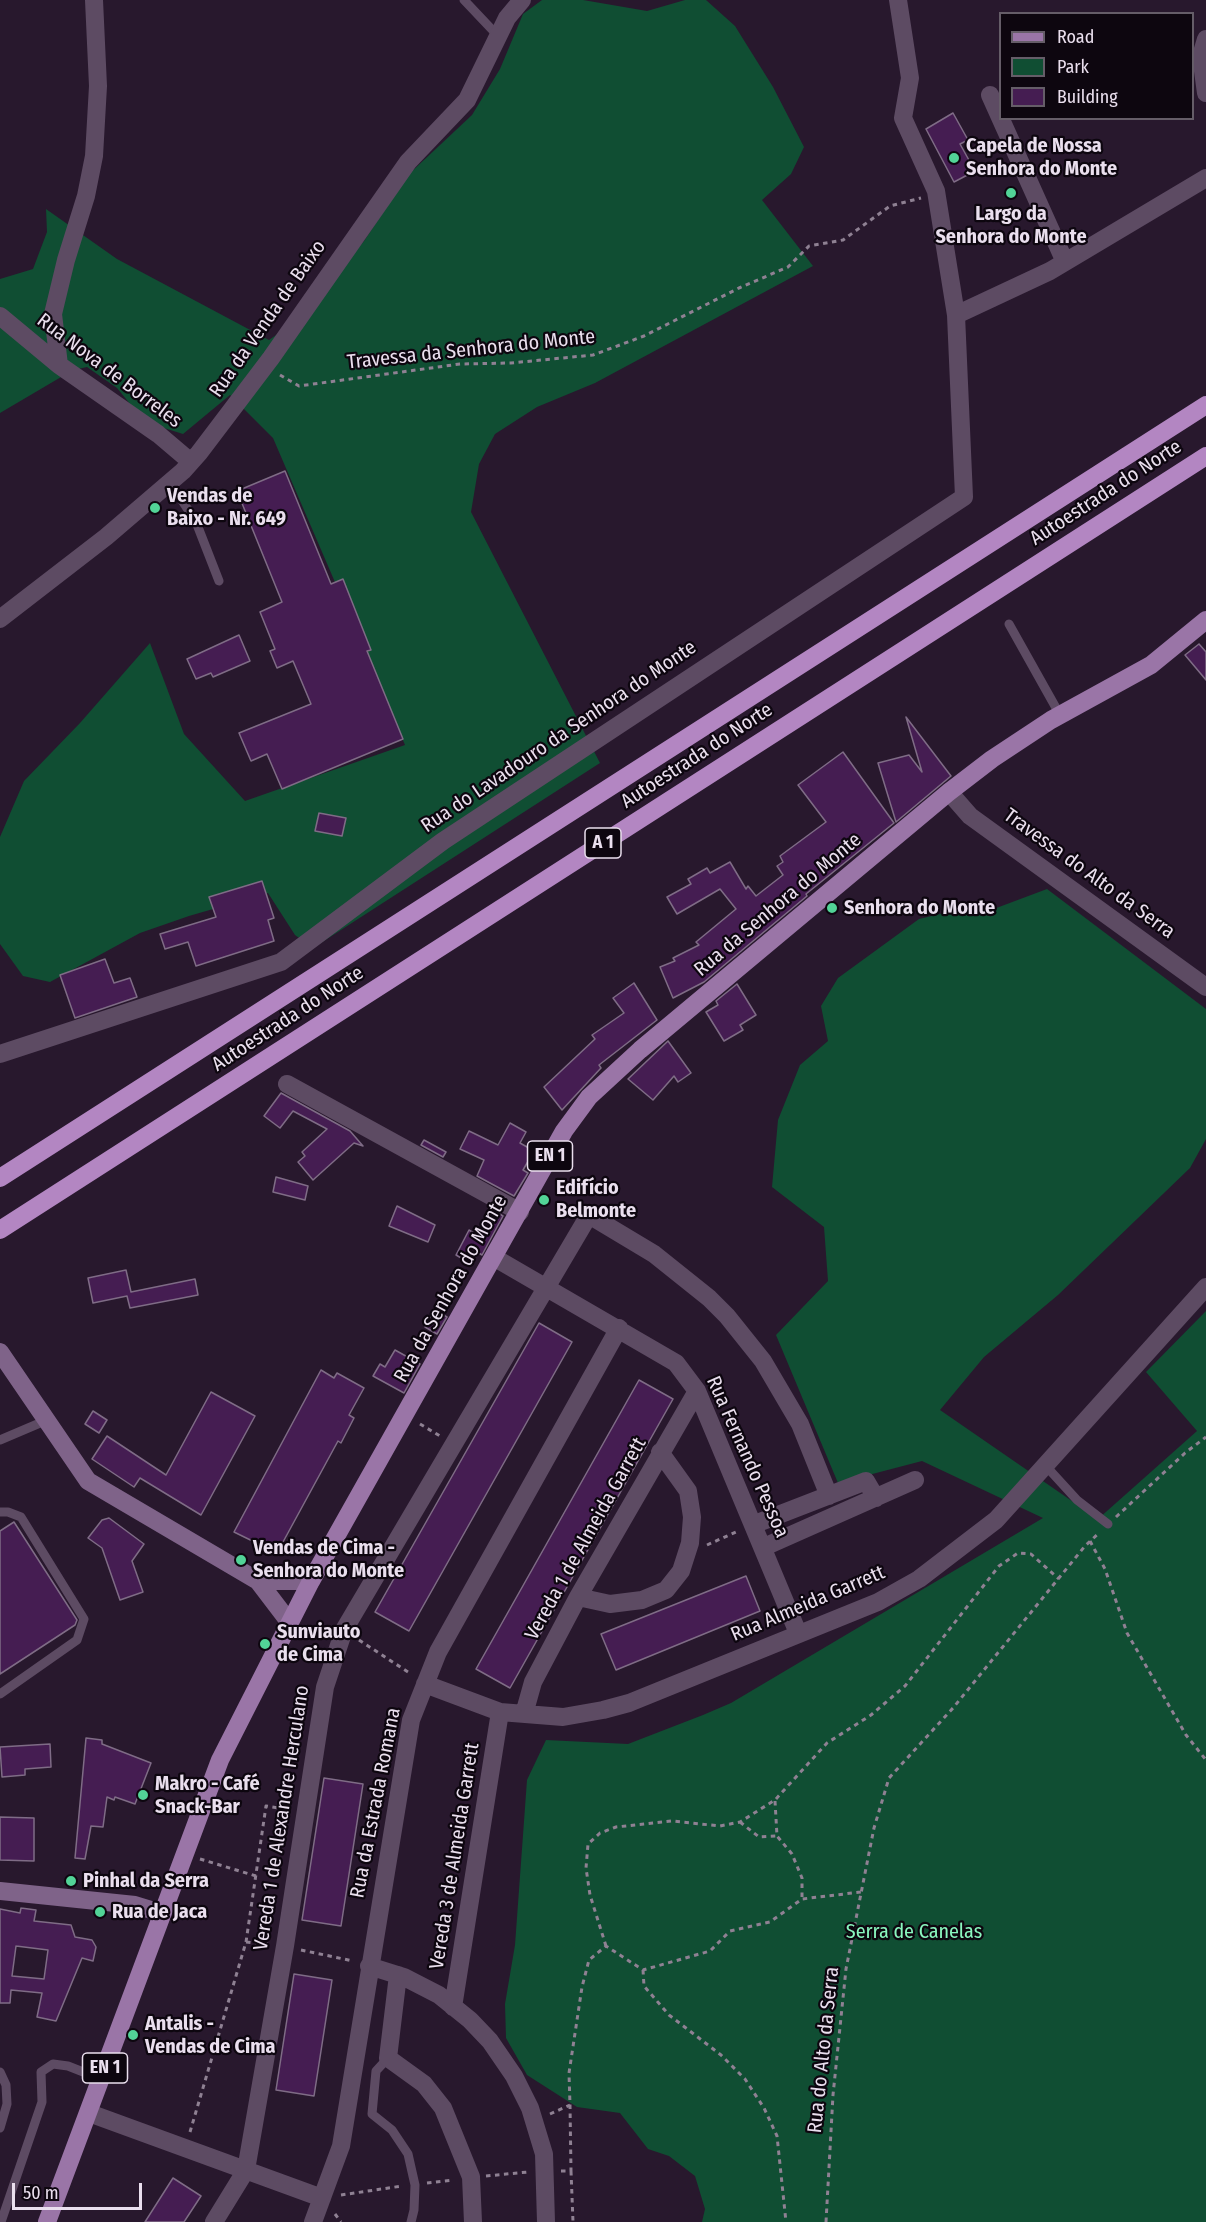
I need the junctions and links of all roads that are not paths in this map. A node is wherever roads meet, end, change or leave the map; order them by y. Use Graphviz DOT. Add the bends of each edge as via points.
graph roads {
  1 [pos="94,0"];
  2 [pos="464,0"];
  3 [pos="522,0"];
  4 [pos="898,0"];
  5 [pos="499,37"];
  6 [pos="1206,39"];
  7 [pos="1206,93"];
  8 [pos="990,95"];
  9 [pos="999,115"];
  10 [pos="1001,120"];
  11 [pos="1206,178"];
  12 [pos="1065,262"];
  13 [pos="956,315"];
  14 [pos="0,316"];
  15 [pos="59,365"];
  16 [pos="1206,405"];
  17 [pos="1206,456"];
  18 [pos="191,462"];
  19 [pos="170,482"];
  20 [pos="219,581"];
  21 [pos="0,619"];
  22 [pos="1206,620"];
  23 [pos="1009,624"];
  24 [pos="1060,715"];
  25 [pos="950,792"];
  26 [pos="1206,987"];
  27 [pos="0,1054"];
  28 [pos="287,1084"];
  29 [pos="0,1178"];
  30 [pos="520,1212"];
  31 [pos="0,1230"];
  32 [pos="495,1258"];
  33 [pos="545,1287"];
  34 [pos="1206,1287"];
  35 [pos="619,1329"];
  36 [pos="0,1352"];
  37 [pos="697,1391"];
  38 [pos="47,1420"];
  39 [pos="0,1440"];
  40 [pos="660,1452"];
  41 [pos="1045,1465"];
  42 [pos="915,1480"];
  43 [pos="829,1496"];
  44 [pos="876,1498"];
  45 [pos="0,1512"];
  46 [pos="754,1524"];
  47 [pos="1108,1524"];
  48 [pos="764,1547"];
  49 [pos="258,1581"];
  50 [pos="311,1581"];
  51 [pos="578,1597"];
  52 [pos="290,1623"];
  53 [pos="798,1633"];
  54 [pos="425,1684"];
  55 [pos="0,1694"];
  56 [pos="501,1712"];
  57 [pos="524,1714"];
  58 [pos="0,1891"];
  59 [pos="161,1913"];
  60 [pos="369,1966"];
  61 [pos="398,1975"];
  62 [pos="453,2007"];
  63 [pos="388,2058"];
  64 [pos="0,2072"];
  65 [pos="101,2079"];
  66 [pos="89,2113"];
  67 [pos="0,2128"];
  68 [pos="246,2170"];
  69 [pos="322,2198"];
  70 [pos="1,2222"];
  71 [pos="47,2222"];
  72 [pos="214,2222"];
  73 [pos="313,2222"];
  74 [pos="411,2222"];
  75 [pos="473,2222"];
  76 [pos="546,2222"];
  1 -- 15 [label="street" via="98,86 94,156 53,314"];
  2 -- 5 [label="lane"];
  3 -- 5 [label="street, Rua da Venda de Baixo" via="507,18"];
  4 -- 13 [label="street" via="910,78 903,118 936,191"];
  5 -- 18 [label="street, Rua da Venda de Baixo" via="467,100 408,162 271,358"];
  6 -- 7 [label="street" via="1201,56"];
  8 -- 9 [label="street"];
  10 -- 12 [label="street"];
  11 -- 12 [label="street"];
  12 -- 13 [label="street"];
  13 -- 27 [label="street, Rua do Lavadouro da Senhora do Monte" via="964,497 443,841 281,962"];
  14 -- 15 [label="street, Rua Nova de Borreles"];
  15 -- 18 [label="street, Rua Nova de Borreles" via="159,434"];
  16 -- 29 [label="highway, Autoestrada do Norte / A 1"];
  17 -- 31 [label="highway, Autoestrada do Norte / A 1"];
  18 -- 19 [label="street, Rua da Venda de Baixo"];
  19 -- 20 [label="lane" via="196,522"];
  19 -- 21 [label="street, Rua da Venda de Baixo"];
  22 -- 24 [label="main road, Rua da Senhora do Monte / EN 1" via="1151,665"];
  23 -- 24 [label="lane"];
  24 -- 25 [label="main road, Rua da Senhora do Monte / EN 1"];
  25 -- 26 [label="street, Travessa do Alto da Serra" via="970,816"];
  25 -- 30 [label="main road, Rua da Senhora do Monte / EN 1" via="589,1097 564,1131"];
  28 -- 30 [label="street"];
  30 -- 32 [label="main road, Rua da Senhora do Monte / EN 1"];
  32 -- 33 [label="street, Rua Fernando Pessoa"];
  32 -- 50 [label="main road, Rua da Senhora do Monte / EN 1"];
  33 -- 35 [label="street, Rua Fernando Pessoa"];
  33 -- 43 [label="street, Vereda 1 de Alexandre Herculano" via="589,1215 654,1254 709,1298 763,1361 800,1424"];
  33 -- 68 [label="street, Vereda 1 de Alexandre Herculano" via="344,1630 325,1686 289,1947"];
  34 -- 41 [label="street, Rua Almeida Garrett"];
  35 -- 37 [label="street, Rua Fernando Pessoa" via="676,1363"];
  35 -- 54 [label="street, Rua da Estrada Romana" via="438,1652"];
  36 -- 38 [label="street"];
  37 -- 40 [label="street, Vereda 1 de Almeida Garrett"];
  37 -- 46 [label="street, Rua Fernando Pessoa"];
  38 -- 39 [label="lane"];
  38 -- 49 [label="street" via="88,1481"];
  40 -- 51 [label="street, Vereda 1 de Almeida Garrett"];
  40 -- 51 [label="street" via="688,1491 690,1543 681,1571 666,1590 642,1600 610,1604"];
  41 -- 47 [label="lane" via="1077,1500"];
  41 -- 53 [label="street, Rua Almeida Garrett" via="996,1520 919,1579 878,1602"];
  42 -- 44 [label="street"];
  43 -- 44 [label="street" via="866,1481"];
  43 -- 46 [label="street"];
  44 -- 48 [label="street"];
  45 -- 55 [label="lane" via="21,1517 84,1620 77,1640"];
  46 -- 48 [label="street, Rua Fernando Pessoa"];
  48 -- 53 [label="street, Rua Fernando Pessoa"];
  49 -- 50 [label="street"];
  49 -- 52 [label="street"];
  50 -- 52 [label="main road, Rua da Senhora do Monte / EN 1"];
  51 -- 57 [label="street, Vereda 1 de Almeida Garrett" via="533,1682"];
  52 -- 59 [label="main road, Rua da Senhora do Monte / EN 1" via="220,1760"];
  53 -- 57 [label="street, Rua Almeida Garrett" via="629,1703 563,1717"];
  54 -- 56 [label="street, Rua Almeida Garrett"];
  54 -- 60 [label="street, Rua da Estrada Romana" via="411,1720"];
  56 -- 57 [label="street, Rua Almeida Garrett"];
  56 -- 62 [label="street, Vereda 3 de Almeida Garrett"];
  58 -- 59 [label="street" via="135,1905"];
  59 -- 65 [label="main road, Rua da Senhora do Monte / EN 1"];
  60 -- 61 [label="street"];
  60 -- 69 [label="street, Rua da Estrada Romana" via="341,2146"];
  61 -- 62 [label="street" via="439,1995"];
  61 -- 63 [label="street"];
  62 -- 76 [label="street" via="490,2041 514,2076 534,2120 546,2171"];
  63 -- 74 [label="lane" via="376,2071 372,2114 392,2130 408,2154 415,2185"];
  63 -- 75 [label="street" via="424,2084 443,2108 471,2177"];
  64 -- 67 [label="lane" via="6,2085 7,2104"];
  65 -- 66 [label="main road, Rua da Senhora do Monte / EN 1"];
  65 -- 70 [label="lane" via="53,2064 41,2072 42,2102"];
  66 -- 68 [label="street"];
  66 -- 71 [label="main road, Rua da Senhora do Monte / EN 1"];
  68 -- 69 [label="street"];
  68 -- 72 [label="street, Vereda 1 de Alexandre Herculano"];
  69 -- 73 [label="street, Rua da Estrada Romana"];
}
